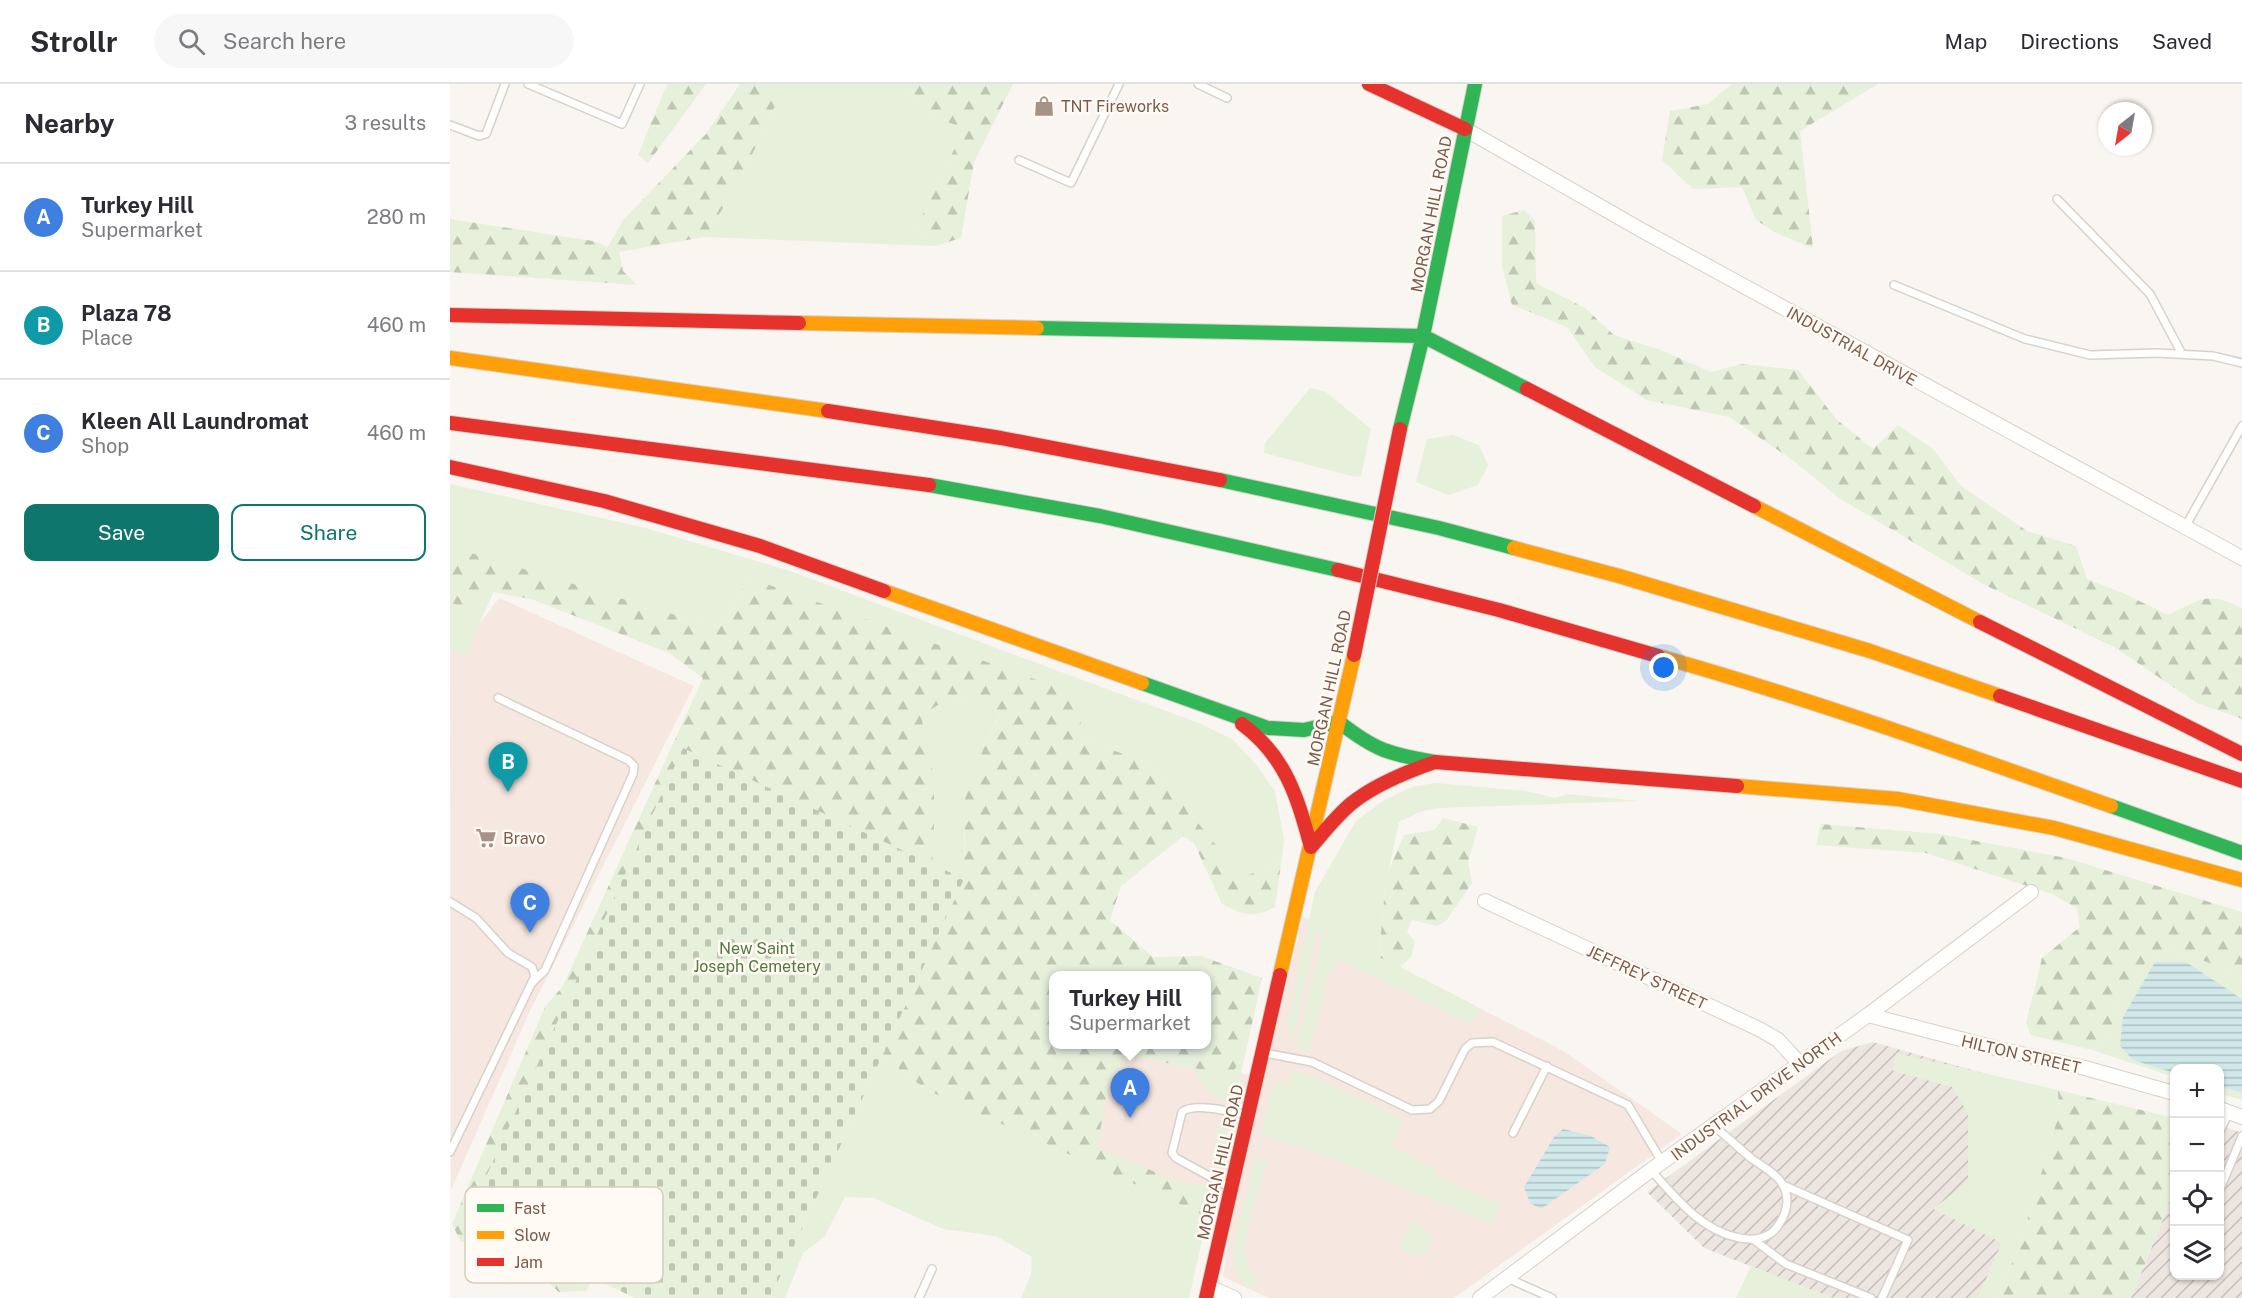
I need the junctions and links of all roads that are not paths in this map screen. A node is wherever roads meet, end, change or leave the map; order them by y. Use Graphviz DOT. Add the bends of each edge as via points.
graph roads {
  1 [pos="505,84"];
  2 [pos="528,84"];
  3 [pos="640,84"];
  4 [pos="1119,84"];
  5 [pos="1198,84"];
  6 [pos="1369,84"];
  7 [pos="1475,84"];
  8 [pos="1227,98"];
  9 [pos="450,125"];
  10 [pos="1465,129"];
  11 [pos="1018,160"];
  12 [pos="2057,199"];
  13 [pos="1894,285"];
  14 [pos="450,315"];
  15 [pos="1423,336"];
  16 [pos="2182,354"];
  17 [pos="450,358"];
  18 [pos="2242,363"];
  19 [pos="450,423"];
  20 [pos="2242,426"];
  21 [pos="450,467"];
  22 [pos="2186,527"];
  23 [pos="2242,558"];
  24 [pos="498,699"];
  25 [pos="1227,714"];
  26 [pos="1340,722"];
  27 [pos="2242,754"];
  28 [pos="1435,762"];
  29 [pos="2242,781"];
  30 [pos="1311,847"];
  31 [pos="2242,853"];
  32 [pos="2242,880"];
  33 [pos="2031,892"];
  34 [pos="1485,901"];
  35 [pos="450,902"];
  36 [pos="533,982"];
  37 [pos="1868,1015"];
  38 [pos="1262,1053"];
  39 [pos="1800,1064"];
  40 [pos="1547,1066"];
  41 [pos="2170,1091"];
  42 [pos="2224,1110"];
  43 [pos="1248,1114"];
  44 [pos="2242,1117"];
  45 [pos="1714,1126"];
  46 [pos="1514,1133"];
  47 [pos="2242,1136"];
  48 [pos="450,1152"];
  49 [pos="1656,1166"];
  50 [pos="2224,1179"];
  51 [pos="1783,1185"];
  52 [pos="1231,1188"];
  53 [pos="1754,1240"];
  54 [pos="932,1269"];
  55 [pos="1507,1278"];
  56 [pos="1207,1292"];
  57 [pos="919,1298"];
  58 [pos="1234,1298"];
  59 [pos="1480,1298"];
  60 [pos="1552,1298"];
  61 [pos="1871,1298"];
  62 [pos="1881,1298"];
  1 -- 9 [label="lane" via="486,134 479,136"];
  2 -- 3 [label="lane" via="622,124"];
  4 -- 11 [label="lane" via="1071,183"];
  5 -- 8 [label="lane"];
  6 -- 10 [label="main road"];
  7 -- 10 [label="main road, MORGAN HILL ROAD"];
  10 -- 15 [label="main road, MORGAN HILL ROAD"];
  10 -- 22 [label="street, INDUSTRIAL DRIVE" via="1643,231"];
  12 -- 16 [label="lane" via="2150,294"];
  13 -- 16 [label="lane" via="2025,339 2090,355"];
  14 -- 15 [label="main road"];
  15 -- 26 [label="main road, MORGAN HILL ROAD, bridge"];
  15 -- 27 [label="main road"];
  16 -- 18 [label="lane"];
  17 -- 29 [label="main road" via="837,412 1106,456 1439,528 1619,576 1870,651"];
  19 -- 31 [label="main road" via="928,485 1100,516 1314,564 1499,610 1715,672 1968,755"];
  20 -- 22 [label="lane"];
  21 -- 25 [label="main road" via="604,501 760,546"];
  22 -- 23 [label="street, INDUSTRIAL DRIVE"];
  24 -- 36 [label="lane" via="634,766 544,970"];
  25 -- 26 [label="main road" via="1287,732"];
  25 -- 30 [label="main road" via="1282,763 1297,797"];
  26 -- 28 [label="main road" via="1378,749"];
  26 -- 30 [label="main road, MORGAN HILL ROAD"];
  28 -- 30 [label="main road" via="1391,779 1363,796"];
  28 -- 32 [label="main road" via="1898,800 2054,828"];
  30 -- 38 [label="main road, MORGAN HILL ROAD"];
  33 -- 37 [label="street, INDUSTRIAL DRIVE NORTH"];
  34 -- 39 [label="street, JEFFREY STREET" via="1759,1029 1778,1040"];
  35 -- 36 [label="lane" via="473,915 508,953 532,968"];
  36 -- 48 [label="lane"];
  37 -- 39 [label="street, INDUSTRIAL DRIVE NORTH"];
  37 -- 41 [label="street, HILTON STREET"];
  38 -- 40 [label="lane" via="1312,1062 1412,1110 1430,1109 1439,1101 1465,1049 1472,1043 1493,1042"];
  38 -- 43 [label="main road, MORGAN HILL ROAD"];
  39 -- 45 [label="street, INDUSTRIAL DRIVE NORTH"];
  40 -- 46 [label="lane"];
  40 -- 49 [label="lane" via="1628,1105"];
  42 -- 44 [label="street"];
  43 -- 52 [label="main road, MORGAN HILL ROAD"];
  43 -- 52 [label="lane" via="1186,1108 1172,1153"];
  45 -- 49 [label="street, INDUSTRIAL DRIVE NORTH"];
  45 -- 51 [label="lane"];
  47 -- 50 [label="lane"];
  49 -- 53 [label="lane" via="1692,1215 1733,1238"];
  49 -- 55 [label="street, INDUSTRIAL DRIVE NORTH"];
  51 -- 53 [label="lane" via="1785,1215 1767,1236"];
  51 -- 62 [label="lane" via="1908,1239"];
  52 -- 56 [label="main road, MORGAN HILL ROAD"];
  53 -- 61 [label="lane" via="1786,1264"];
  54 -- 57 [label="lane"];
  55 -- 59 [label="street, INDUSTRIAL DRIVE NORTH"];
  55 -- 60 [label="lane"];
  56 -- 58 [label="street"];
}
